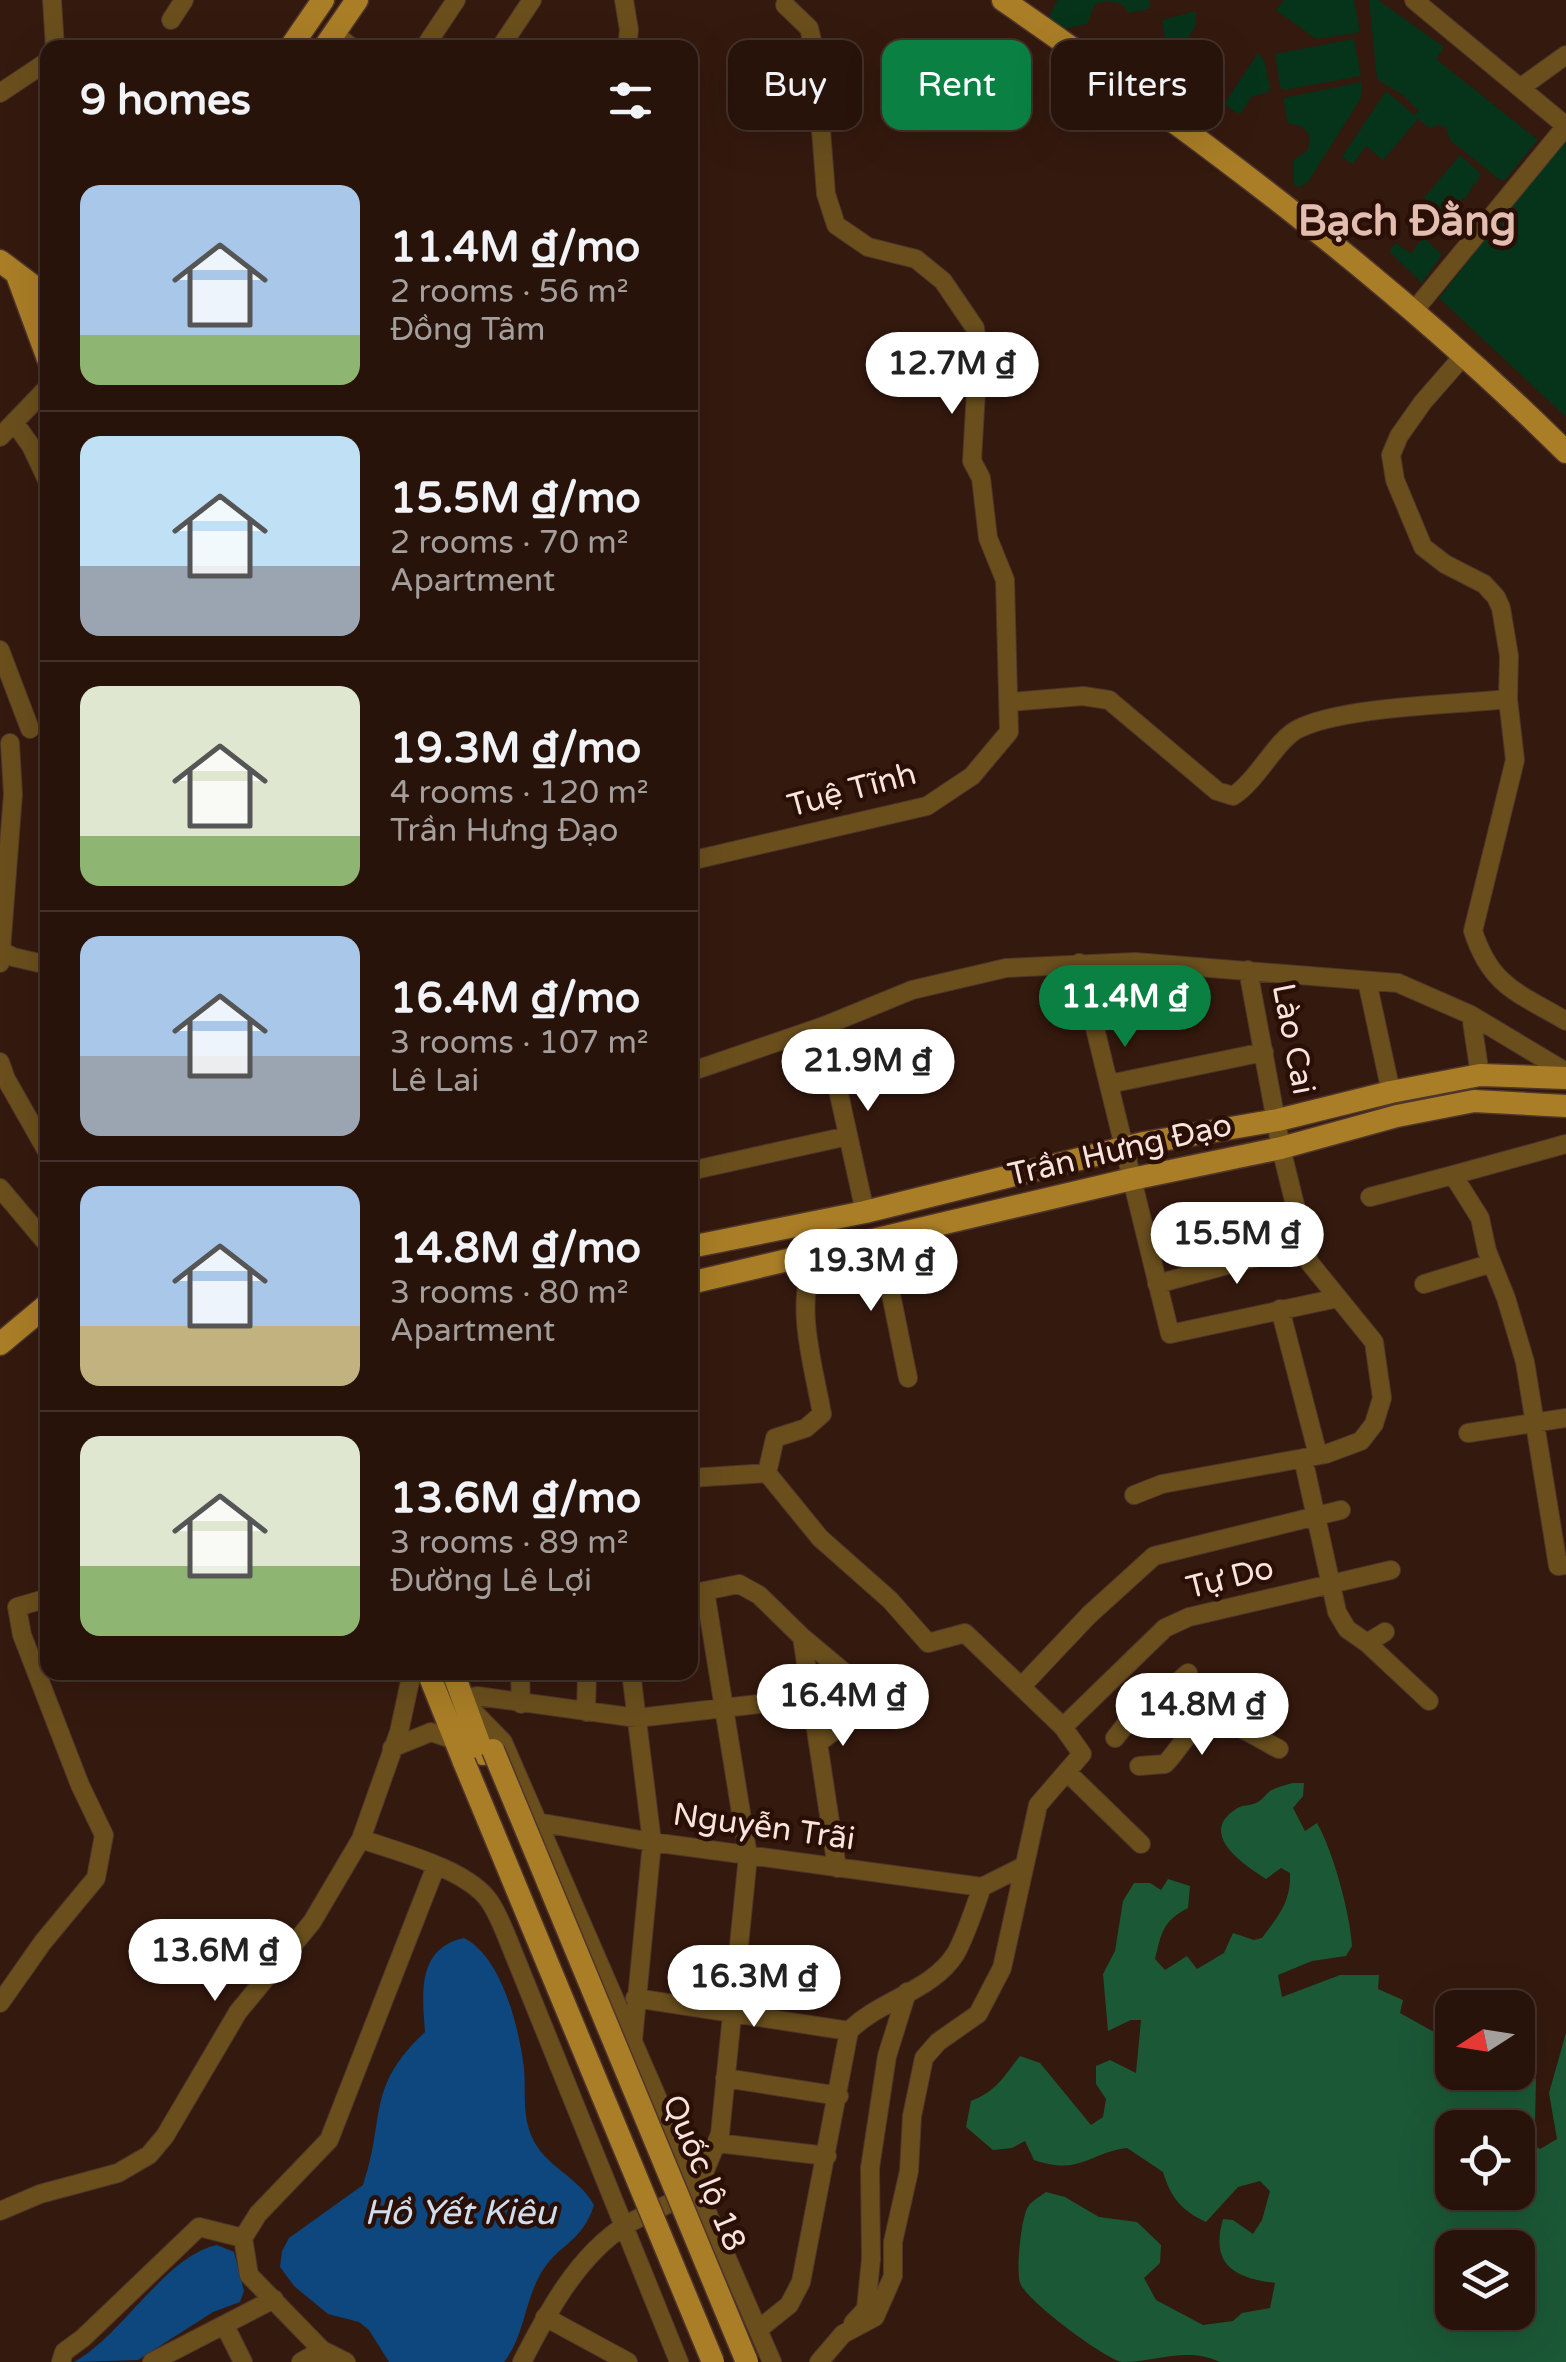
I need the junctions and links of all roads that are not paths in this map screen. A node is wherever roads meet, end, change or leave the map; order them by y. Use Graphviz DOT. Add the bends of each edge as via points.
graph roads {
  1 [pos="52,0"];
  2 [pos="184,0"];
  3 [pos="323,0"];
  4 [pos="357,0"];
  5 [pos="456,0"];
  6 [pos="532,0"];
  7 [pos="624,0"];
  8 [pos="1003,0"];
  9 [pos="1414,0"];
  10 [pos="785,5"];
  11 [pos="172,20"];
  12 [pos="54,40"];
  13 [pos="296,40"];
  14 [pos="338,40"];
  15 [pos="429,40"];
  16 [pos="505,40"];
  17 [pos="628,40"];
  18 [pos="1566,55"];
  19 [pos="40,66"];
  20 [pos="1520,88"];
  21 [pos="0,93"];
  22 [pos="1566,126"];
  23 [pos="9,268"];
  24 [pos="40,291"];
  25 [pos="1413,312"];
  26 [pos="40,337"];
  27 [pos="1465,354"];
  28 [pos="40,401"];
  29 [pos="14,422"];
  30 [pos="0,438"];
  31 [pos="1566,452"];
  32 [pos="40,465"];
  33 [pos="0,650"];
  34 [pos="1010,702"];
  35 [pos="1510,706"];
  36 [pos="40,723"];
  37 [pos="30,730"];
  38 [pos="5,745"];
  39 [pos="698,858"];
  40 [pos="0,955"];
  41 [pos="40,963"];
  42 [pos="1079,963"];
  43 [pos="1248,970"];
  44 [pos="1367,981"];
  45 [pos="1472,1015"];
  46 [pos="1566,1022"];
  47 [pos="824,1026"];
  48 [pos="1264,1052"];
  49 [pos="0,1062"];
  50 [pos="698,1069"];
  51 [pos="1480,1075"];
  52 [pos="1566,1075"];
  53 [pos="1109,1084"];
  54 [pos="1391,1092"];
  55 [pos="1566,1106"];
  56 [pos="1278,1120"];
  57 [pos="848,1136"];
  58 [pos="40,1140"];
  59 [pos="1566,1144"];
  60 [pos="1123,1148"];
  61 [pos="1281,1148"];
  62 [pos="698,1169"];
  63 [pos="1453,1174"];
  64 [pos="1132,1179"];
  65 [pos="0,1188"];
  66 [pos="1370,1198"];
  67 [pos="865,1212"];
  68 [pos="804,1224"];
  69 [pos="40,1235"];
  70 [pos="880,1240"];
  71 [pos="1305,1244"];
  72 [pos="698,1246"];
  73 [pos="815,1256"];
  74 [pos="1492,1263"];
  75 [pos="698,1281"];
  76 [pos="1157,1284"];
  77 [pos="1424,1284"];
  78 [pos="1338,1298"];
  79 [pos="1280,1309"];
  80 [pos="40,1311"];
  81 [pos="0,1344"];
  82 [pos="908,1378"];
  83 [pos="1566,1418"];
  84 [pos="1534,1423"];
  85 [pos="1468,1433"];
  86 [pos="1311,1457"];
  87 [pos="767,1473"];
  88 [pos="698,1477"];
  89 [pos="1134,1495"];
  90 [pos="1341,1510"];
  91 [pos="1315,1516"];
  92 [pos="1566,1565"];
  93 [pos="1391,1570"];
  94 [pos="1332,1584"];
  95 [pos="698,1592"];
  96 [pos="40,1600"];
  97 [pos="1385,1632"];
  98 [pos="802,1637"];
  99 [pos="1368,1643"];
  100 [pos="1188,1673"];
  101 [pos="410,1680"];
  102 [pos="432,1680"];
  103 [pos="455,1680"];
  104 [pos="520,1680"];
  105 [pos="586,1680"];
  106 [pos="633,1680"];
  107 [pos="1022,1686"];
  108 [pos="811,1698"];
  109 [pos="462,1700"];
  110 [pos="1429,1701"];
  111 [pos="521,1704"];
  112 [pos="724,1708"];
  113 [pos="586,1712"];
  114 [pos="637,1718"];
  115 [pos="1063,1727"];
  116 [pos="1115,1738"];
  117 [pos="818,1743"];
  118 [pos="392,1748"];
  119 [pos="1279,1750"];
  120 [pos="469,1751"];
  121 [pos="1140,1766"];
  122 [pos="1067,1772"];
  123 [pos="537,1822"];
  124 [pos="361,1839"];
  125 [pos="652,1842"];
  126 [pos="1141,1844"];
  127 [pos="748,1856"];
  128 [pos="436,1866"];
  129 [pos="1024,1866"];
  130 [pos="837,1868"];
  131 [pos="982,1888"];
  132 [pos="907,1992"];
  133 [pos="636,1998"];
  134 [pos="0,2003"];
  135 [pos="732,2015"];
  136 [pos="849,2030"];
  137 [pos="632,2044"];
  138 [pos="642,2064"];
  139 [pos="726,2078"];
  140 [pos="839,2096"];
  141 [pos="572,2098"];
  142 [pos="716,2144"];
  143 [pos="827,2156"];
  144 [pos="697,2190"];
  145 [pos="0,2212"];
  146 [pos="625,2226"];
  147 [pos="243,2238"];
  148 [pos="274,2299"];
  149 [pos="544,2317"];
  150 [pos="225,2326"];
  151 [pos="759,2328"];
  152 [pos="842,2334"];
  153 [pos="324,2356"];
  154 [pos="60,2362"];
  155 [pos="152,2362"];
  156 [pos="242,2362"];
  157 [pos="301,2362"];
  158 [pos="346,2362"];
  159 [pos="522,2362"];
  160 [pos="628,2362"];
  161 [pos="679,2362"];
  162 [pos="702,2362"];
  163 [pos="713,2362"];
  164 [pos="736,2362"];
  165 [pos="747,2362"];
  166 [pos="772,2362"];
  167 [pos="819,2362"];
  1 -- 12 [label="street"];
  2 -- 11 [label="street"];
  3 -- 13 [label="main road"];
  4 -- 14 [label="main road"];
  5 -- 15 [label="street"];
  6 -- 16 [label="street"];
  7 -- 17 [label="street"];
  8 -- 25 [label="main road" via="1325,236"];
  9 -- 20 [label="street"];
  10 -- 34 [label="street" via="809,28 816,53 826,194 836,224 868,247 916,259 942,280 975,328 972,461 981,478 988,538 1005,580"];
  18 -- 20 [label="street"];
  19 -- 21 [label="street"];
  20 -- 22 [label="street"];
  22 -- 25 [label="street"];
  23 -- 24 [label="main road"];
  23 -- 26 [label="main road"];
  25 -- 27 [label="main road"];
  27 -- 31 [label="main road"];
  27 -- 35 [label="street" via="1423,402 1391,455 1423,547 1496,597"];
  28 -- 29 [label="street"];
  29 -- 30 [label="street"];
  29 -- 32 [label="street"];
  33 -- 37 [label="street"];
  34 -- 35 [label="street" via="1109,700 1217,791 1233,796 1294,730 1316,722 1372,712"];
  34 -- 39 [label="street, Tuệ Tĩnh" via="1008,732 992,754 927,806"];
  35 -- 46 [label="street" via="1516,760 1473,931 1496,978"];
  36 -- 37 [label="street"];
  37 -- 38 [label="street"];
  38 -- 40 [label="street" via="13,794"];
  40 -- 41 [label="street"];
  42 -- 43 [label="street"];
  42 -- 47 [label="street" via="1006,968 912,990"];
  42 -- 53 [label="street"];
  43 -- 44 [label="street"];
  43 -- 48 [label="street, Lào Cai"];
  44 -- 45 [label="street" via="1398,983"];
  44 -- 54 [label="street"];
  45 -- 51 [label="street"];
  45 -- 52 [label="street"];
  47 -- 50 [label="street"];
  47 -- 57 [label="street"];
  48 -- 53 [label="street"];
  48 -- 56 [label="street, Lào Cai"];
  49 -- 58 [label="street"];
  51 -- 52 [label="main road, Trần Hưng Đạo"];
  51 -- 54 [label="main road, Trần Hưng Đạo"];
  53 -- 60 [label="street"];
  54 -- 56 [label="main road, Trần Hưng Đạo"];
  55 -- 61 [label="main road, Trần Hưng Đạo" via="1474,1101"];
  56 -- 60 [label="main road, Trần Hưng Đạo"];
  56 -- 61 [label="street, Lào Cai"];
  57 -- 62 [label="street"];
  57 -- 67 [label="street"];
  59 -- 63 [label="street"];
  60 -- 64 [label="street"];
  60 -- 67 [label="main road, Trần Hưng Đạo"];
  61 -- 64 [label="main road, Trần Hưng Đạo"];
  61 -- 71 [label="street, Lào Cai"];
  63 -- 66 [label="street"];
  63 -- 74 [label="street" via="1480,1218"];
  64 -- 70 [label="main road, Trần Hưng Đạo"];
  64 -- 76 [label="street"];
  65 -- 69 [label="street"];
  67 -- 68 [label="main road, Trần Hưng Đạo"];
  68 -- 72 [label="main road, Trần Hưng Đạo"];
  68 -- 73 [label="street"];
  70 -- 73 [label="main road, Trần Hưng Đạo"];
  70 -- 82 [label="street"];
  71 -- 76 [label="street"];
  71 -- 78 [label="street, Lào Cai" via="1310,1262"];
  73 -- 75 [label="main road, Trần Hưng Đạo"];
  73 -- 87 [label="street" via="806,1276 805,1322 822,1414 806,1428 774,1438"];
  74 -- 77 [label="street"];
  74 -- 84 [label="street" via="1525,1362"];
  76 -- 79 [label="street" via="1170,1334"];
  78 -- 79 [label="street"];
  78 -- 86 [label="street, Lào Cai" via="1374,1342 1382,1398 1361,1442"];
  79 -- 86 [label="street"];
  80 -- 81 [label="main road"];
  83 -- 84 [label="street"];
  84 -- 85 [label="street"];
  84 -- 92 [label="street" via="1558,1566"];
  86 -- 89 [label="street, Lào Cai"];
  86 -- 91 [label="street"];
  87 -- 88 [label="street"];
  87 -- 107 [label="street" via="820,1538 928,1643 965,1634"];
  90 -- 91 [label="street"];
  91 -- 94 [label="street"];
  91 -- 107 [label="street" via="1154,1556"];
  93 -- 94 [label="street, Tự Do"];
  94 -- 99 [label="street" via="1347,1629"];
  94 -- 115 [label="street, Tự Do" via="1165,1628"];
  95 -- 98 [label="street" via="739,1584"];
  95 -- 112 [label="street"];
  96 -- 134 [label="street" via="18,1607 22,1635 104,1835 96,1878"];
  97 -- 99 [label="street"];
  98 -- 108 [label="street"];
  98 -- 117 [label="street" via="864,1689 869,1704"];
  99 -- 110 [label="street"];
  100 -- 116 [label="street" via="1143,1702"];
  101 -- 118 [label="street"];
  102 -- 120 [label="main road, Quốc lộ 18"];
  103 -- 109 [label="main road, Quốc lộ 18"];
  104 -- 111 [label="street"];
  105 -- 113 [label="street"];
  106 -- 114 [label="street"];
  107 -- 115 [label="street"];
  108 -- 112 [label="street"];
  108 -- 117 [label="street"];
  109 -- 111 [label="street" via="478,1696"];
  109 -- 120 [label="main road, Quốc lộ 18"];
  109 -- 123 [label="street" via="502,1742"];
  111 -- 113 [label="street"];
  112 -- 114 [label="street"];
  112 -- 127 [label="street"];
  113 -- 114 [label="street"];
  114 -- 125 [label="street"];
  115 -- 122 [label="street" via="1082,1754"];
  117 -- 130 [label="street"];
  118 -- 120 [label="street" via="431,1732"];
  118 -- 124 [label="street"];
  119 -- 121 [label="street" via="1225,1721 1210,1720 1166,1764"];
  120 -- 162 [label="main road, Quốc lộ 18"];
  120 -- 163 [label="main road, Quốc lộ 18, bridge"];
  120 -- 164 [label="main road, Quốc lộ 18"];
  120 -- 165 [label="main road, Quốc lộ 18, bridge"];
  122 -- 126 [label="street"];
  122 -- 129 [label="street" via="1038,1806"];
  123 -- 125 [label="street, Nguyễn Trãi"];
  123 -- 137 [label="street"];
  124 -- 128 [label="street"];
  124 -- 145 [label="street" via="312,1922 238,2012 149,2155 118,2173"];
  125 -- 127 [label="street, Nguyễn Trãi"];
  125 -- 133 [label="street"];
  127 -- 130 [label="street, Nguyễn Trãi"];
  127 -- 135 [label="street"];
  128 -- 141 [label="street" via="473,1884 490,1901"];
  128 -- 147 [label="street" via="329,2140"];
  129 -- 131 [label="street"];
  129 -- 152 [label="street" via="1002,1968 978,2014 924,2058 893,2242 894,2276 875,2317"];
  130 -- 131 [label="street, Nguyễn Trãi"];
  131 -- 132 [label="street" via="955,1955"];
  132 -- 136 [label="street"];
  132 -- 152 [label="street" via="887,2056 870,2168 866,2309"];
  133 -- 135 [label="street"];
  133 -- 137 [label="street"];
  135 -- 136 [label="street"];
  135 -- 139 [label="street"];
  136 -- 140 [label="street"];
  137 -- 138 [label="street"];
  138 -- 141 [label="street"];
  138 -- 144 [label="street"];
  139 -- 140 [label="street"];
  139 -- 142 [label="street"];
  140 -- 143 [label="street"];
  141 -- 146 [label="street"];
  142 -- 143 [label="street"];
  142 -- 144 [label="street"];
  143 -- 151 [label="street" via="802,2282 790,2304"];
  144 -- 146 [label="street"];
  144 -- 151 [label="street"];
  146 -- 149 [label="street" via="595,2249"];
  146 -- 161 [label="street"];
  147 -- 148 [label="street" via="250,2275"];
  147 -- 154 [label="street" via="200,2227"];
  148 -- 150 [label="street"];
  148 -- 153 [label="street"];
  149 -- 159 [label="street"];
  149 -- 160 [label="street"];
  150 -- 155 [label="street"];
  150 -- 156 [label="street"];
  151 -- 166 [label="street"];
  152 -- 167 [label="street"];
  153 -- 157 [label="street"];
  153 -- 158 [label="street"];
}
